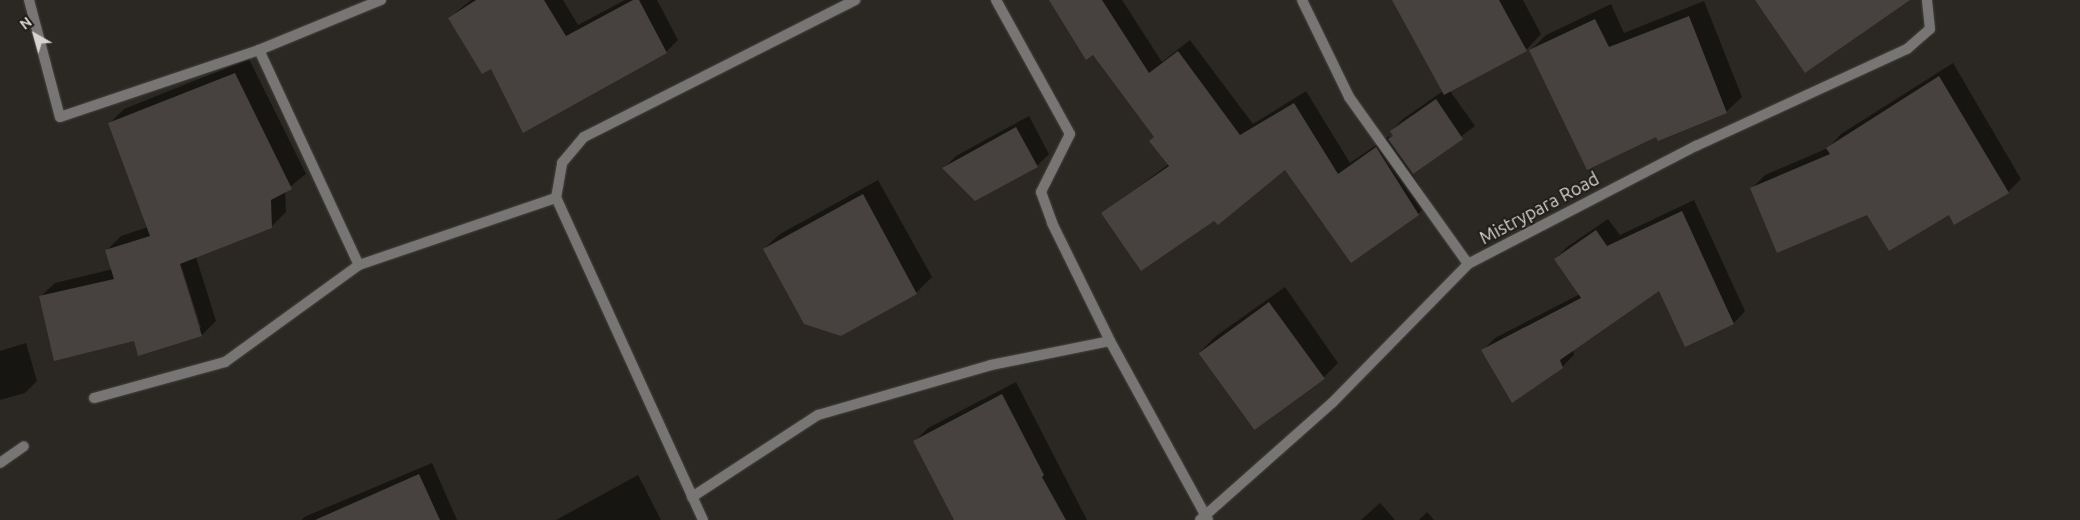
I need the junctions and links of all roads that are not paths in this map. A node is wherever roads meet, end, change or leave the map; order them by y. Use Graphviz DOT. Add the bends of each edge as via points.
graph roads {
  1 [pos="29,0"];
  2 [pos="381,0"];
  3 [pos="854,0"];
  4 [pos="996,0"];
  5 [pos="1302,0"];
  6 [pos="1927,0"];
  7 [pos="259,50"];
  8 [pos="556,198"];
  9 [pos="1468,264"];
  10 [pos="359,265"];
  11 [pos="1110,341"];
  12 [pos="94,398"];
  13 [pos="24,446"];
  14 [pos="0,463"];
  15 [pos="692,497"];
  16 [pos="1205,519"];
  17 [pos="703,520"];
  1 -- 7 [label="street" via="60,117"];
  2 -- 7 [label="street"];
  3 -- 8 [label="street" via="584,136 562,163"];
  4 -- 11 [label="street" via="1070,134 1041,192 1052,223"];
  5 -- 9 [label="street" via="1349,97"];
  6 -- 9 [label="street, Mistrypara Road" via="1930,29 1907,50 1696,146"];
  7 -- 10 [label="street"];
  8 -- 10 [label="street"];
  8 -- 15 [label="street"];
  9 -- 16 [label="street, Mistrypara Road" via="1332,403"];
  10 -- 12 [label="street" via="226,362"];
  11 -- 15 [label="street" via="991,365 818,415"];
  11 -- 16 [label="street"];
  13 -- 14 [label="street"];
  15 -- 17 [label="street"];
}
